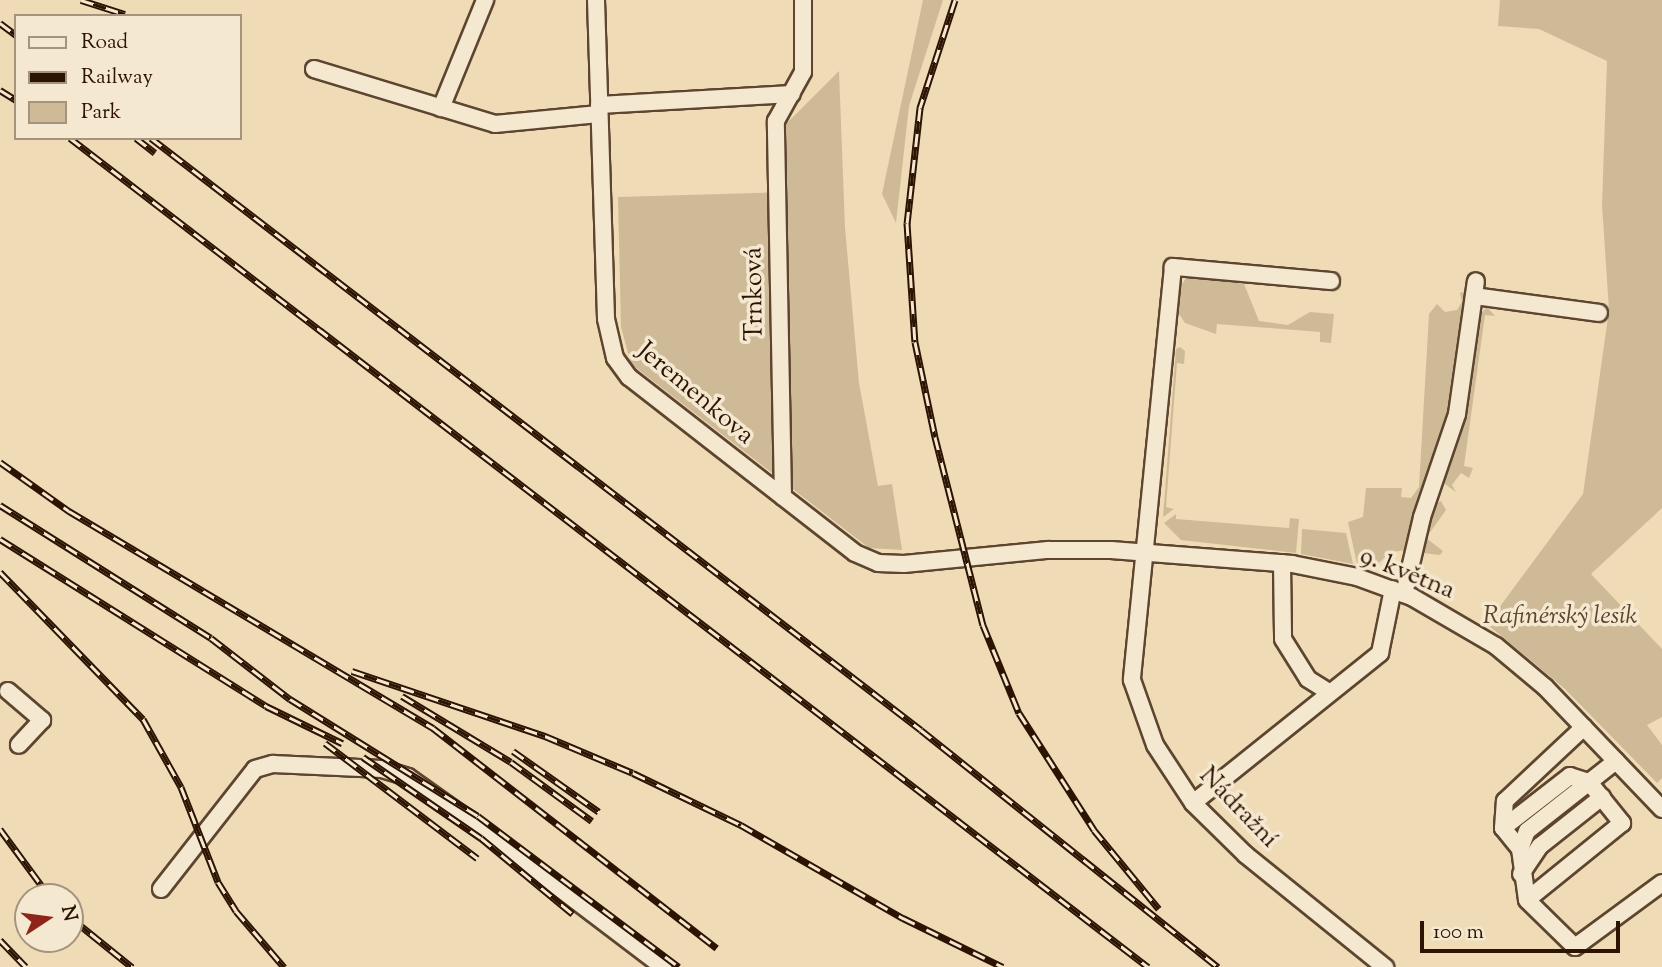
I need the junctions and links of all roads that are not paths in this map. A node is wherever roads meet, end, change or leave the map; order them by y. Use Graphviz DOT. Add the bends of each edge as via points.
graph roads {
  1 [pos="485,0"];
  2 [pos="596,0"];
  3 [pos="803,0"];
  4 [pos="314,69"];
  5 [pos="792,94"];
  6 [pos="442,108"];
  7 [pos="599,110"];
  8 [pos="1331,281"];
  9 [pos="1599,313"];
  10 [pos="783,497"];
  11 [pos="1144,552"];
  12 [pos="1282,563"];
  13 [pos="904,564"];
  14 [pos="1398,592"];
  15 [pos="1329,692"];
  16 [pos="3,693"];
  17 [pos="1584,727"];
  18 [pos="19,745"];
  19 [pos="1616,761"];
  20 [pos="1589,782"];
  21 [pos="1602,797"];
  22 [pos="1193,803"];
  23 [pos="1662,809"];
  24 [pos="1503,828"];
  25 [pos="1520,849"];
  26 [pos="1521,874"];
  27 [pos="1662,883"];
  28 [pos="161,889"];
  29 [pos="1527,900"];
  30 [pos="663,967"];
  31 [pos="1385,967"];
  1 -- 6 [label="street"];
  2 -- 7 [label="street, Jeremenkova"];
  3 -- 5 [label="street, Trnková" via="803,72"];
  4 -- 6 [label="street"];
  5 -- 7 [label="street"];
  5 -- 10 [label="street, Trnková" via="776,121"];
  6 -- 7 [label="street" via="495,124"];
  7 -- 10 [label="street, Jeremenkova" via="606,319 615,358 629,377"];
  8 -- 11 [label="street" via="1173,267"];
  9 -- 14 [label="street" via="1475,289 1457,414"];
  10 -- 13 [label="street, Jeremenkova" via="863,558"];
  11 -- 12 [label="street, 9. května"];
  11 -- 13 [label="street, 9. května" via="1048,550"];
  11 -- 22 [label="street, Nádražní" via="1132,667 1135,694 1155,745"];
  12 -- 14 [label="street, 9. května" via="1320,568"];
  12 -- 15 [label="street" via="1283,639 1308,679"];
  14 -- 15 [label="street" via="1380,653"];
  14 -- 17 [label="street, 9. května" via="1496,646"];
  15 -- 22 [label="street"];
  16 -- 18 [label="street" via="43,720"];
  17 -- 19 [label="street, 9. května"];
  17 -- 24 [label="street" via="1512,792 1505,801"];
  19 -- 20 [label="street"];
  19 -- 23 [label="street, 9. května"];
  20 -- 21 [label="street"];
  20 -- 24 [label="street" via="1570,776"];
  20 -- 25 [label="street" via="1533,825"];
  21 -- 26 [label="street" via="1540,846"];
  21 -- 29 [label="street" via="1622,822"];
  22 -- 31 [label="street, Nádražní" via="1246,855"];
  24 -- 25 [label="street"];
  25 -- 26 [label="street"];
  26 -- 29 [label="street"];
  27 -- 29 [label="street" via="1575,947"];
  28 -- 30 [label="street" via="255,769 273,764 382,769 408,778 484,831"];
}
